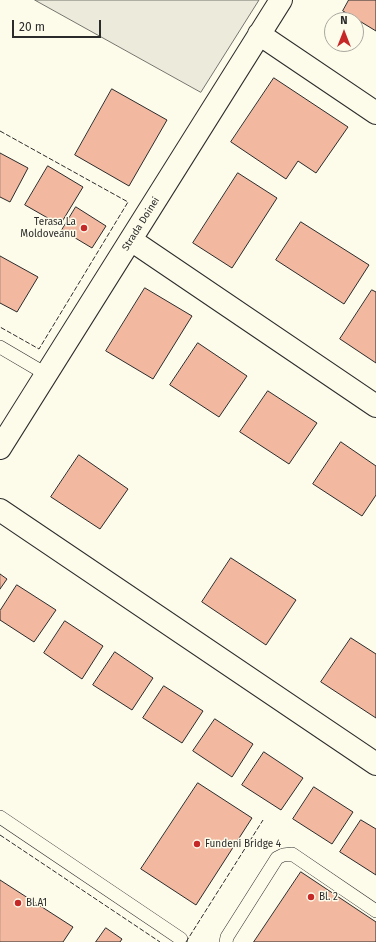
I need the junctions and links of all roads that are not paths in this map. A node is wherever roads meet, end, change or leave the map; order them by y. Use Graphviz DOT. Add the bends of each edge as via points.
graph roads {
  1 [pos="281,0"];
  2 [pos="259,34"];
  3 [pos="376,113"];
  4 [pos="131,240"];
  5 [pos="0,347"];
  6 [pos="46,374"];
  7 [pos="376,406"];
  8 [pos="0,448"];
  9 [pos="0,510"];
  10 [pos="376,764"];
  11 [pos="0,817"];
  12 [pos="376,911"];
  13 [pos="181,940"];
  14 [pos="226,942"];
  1 -- 2 [label="street, Strada Doinei"];
  2 -- 3 [label="street"];
  2 -- 4 [label="street, Strada Doinei"];
  4 -- 6 [label="street, Strada Doinei"];
  4 -- 7 [label="street"];
  5 -- 6 [label="lane"];
  6 -- 8 [label="street, Strada Doinei"];
  9 -- 10 [label="street"];
  11 -- 13 [label="lane"];
  12 -- 14 [label="lane" via="292,854 283,855 277,858 227,936"];
}
